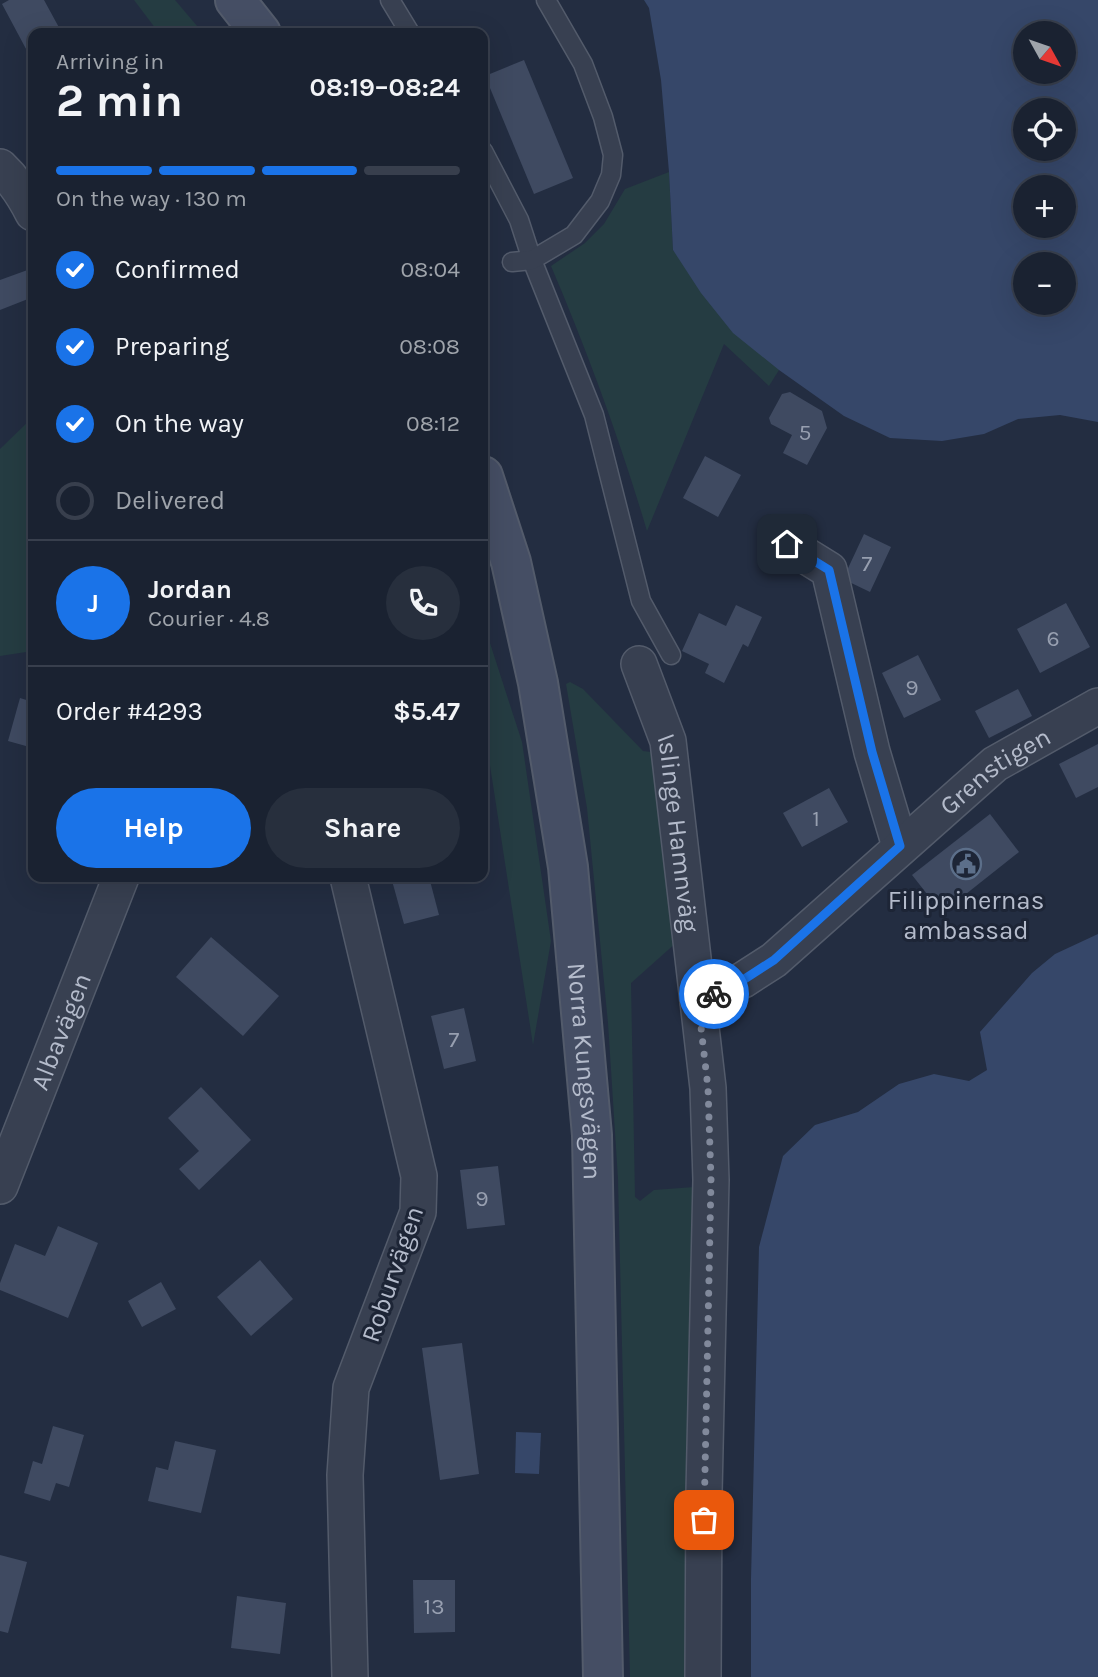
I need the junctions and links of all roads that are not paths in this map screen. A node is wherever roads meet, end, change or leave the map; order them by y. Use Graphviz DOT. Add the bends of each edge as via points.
graph roads {
  1 [pos="235,0"];
  2 [pos="390,0"];
  3 [pos="546,0"];
  4 [pos="257,28"];
  5 [pos="407,28"];
  6 [pos="488,161"];
  7 [pos="0,167"];
  8 [pos="28,203"];
  9 [pos="532,260"];
  10 [pos="512,262"];
  11 [pos="488,492"];
  12 [pos="787,544"];
  13 [pos="655,659"];
  14 [pos="1098,706"];
  15 [pos="900,846"];
  16 [pos="119,882"];
  17 [pos="349,882"];
  18 [pos="698,1001"];
  19 [pos="0,1186"];
  20 [pos="350,1677"];
  21 [pos="603,1677"];
  22 [pos="703,1677"];
  1 -- 4 [label="main road"];
  2 -- 5 [label="lane"];
  3 -- 9 [label="lane" via="583,64 613,155 611,175 600,201 574,234"];
  6 -- 9 [label="lane, Islinge Hamnväg" via="519,220"];
  7 -- 8 [label="street"];
  9 -- 10 [label="lane"];
  9 -- 13 [label="lane, Islinge Hamnväg" via="594,415"];
  11 -- 21 [label="main road, Norra Kungsvägen" via="511,562 532,656 568,867 592,1135"];
  12 -- 15 [label="street" via="829,570 872,752"];
  13 -- 18 [label="street, Islinge Hamnväg"];
  14 -- 15 [label="street, Grenstigen" via="995,764"];
  15 -- 18 [label="street, Grenstigen" via="774,960"];
  16 -- 19 [label="street, Albavägen"];
  17 -- 20 [label="street, Roburvägen" via="419,1176 418,1212 351,1388 345,1475"];
  18 -- 22 [label="street, Islinge Hamnväg" via="708,1088 711,1180"];
}
